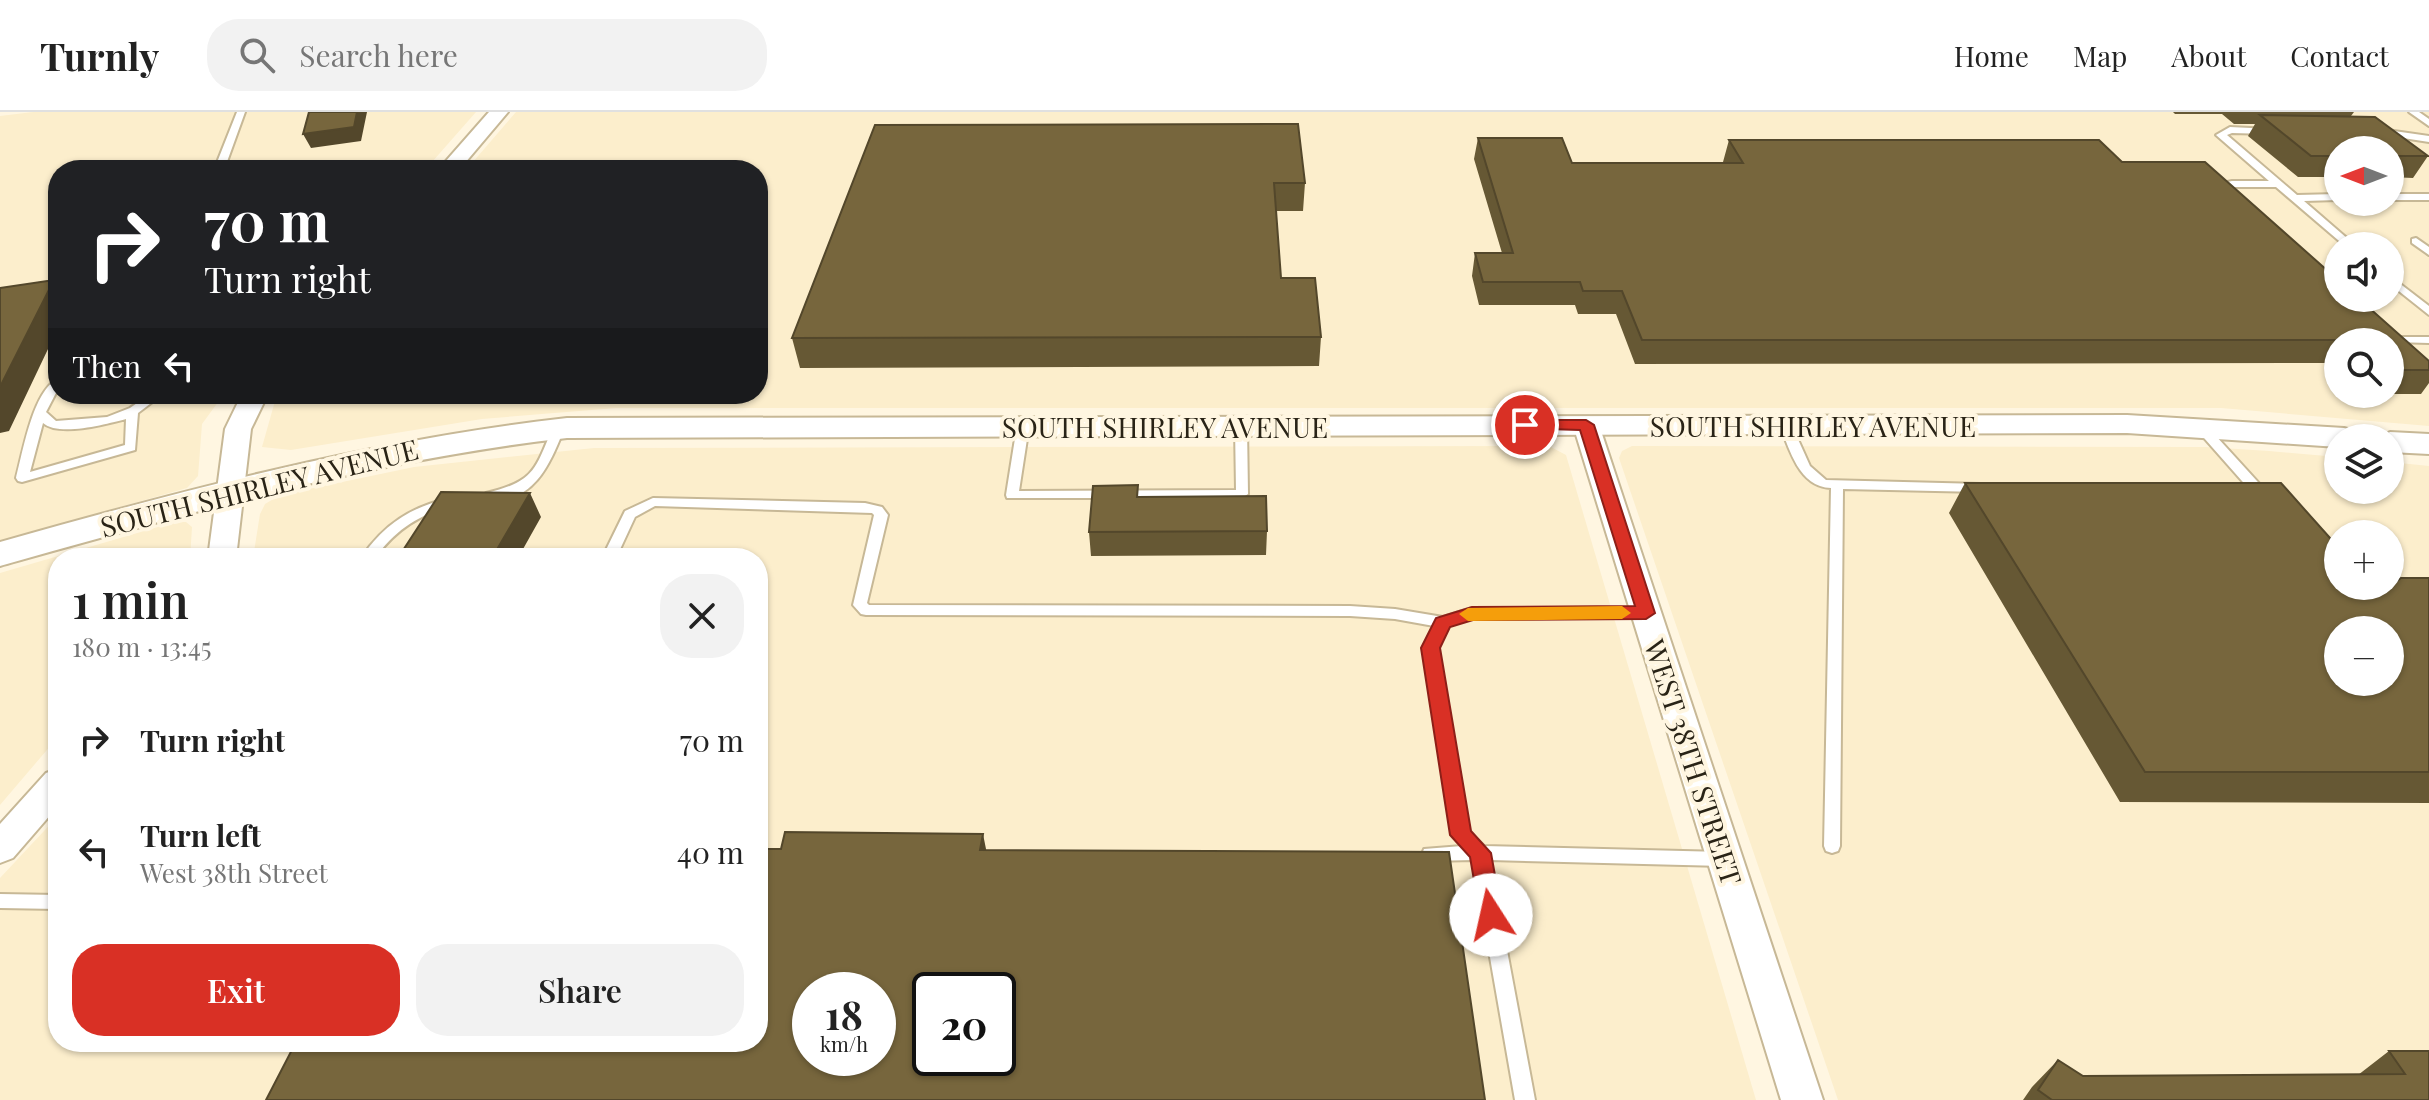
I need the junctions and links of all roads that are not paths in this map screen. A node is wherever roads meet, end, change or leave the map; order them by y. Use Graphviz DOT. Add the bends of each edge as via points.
graph roads {
  1 [pos="241,112"];
  2 [pos="499,112"];
  3 [pos="2413,112"];
  4 [pos="2429,123"];
  5 [pos="2274,131"];
  6 [pos="2362,132"];
  7 [pos="2429,139"];
  8 [pos="223,160"];
  9 [pos="457,160"];
  10 [pos="2278,184"];
  11 [pos="2212,188"];
  12 [pos="2324,197"];
  13 [pos="2404,197"];
  14 [pos="2429,197"];
  15 [pos="2295,198"];
  16 [pos="2335,232"];
  17 [pos="2429,241"];
  18 [pos="2429,252"];
  19 [pos="2404,291"];
  20 [pos="2429,312"];
  21 [pos="2404,340"];
  22 [pos="2429,340"];
  23 [pos="48,393"];
  24 [pos="142,404"];
  25 [pos="248,404"];
  26 [pos="132,411"];
  27 [pos="40,413"];
  28 [pos="1586,425"];
  29 [pos="1023,426"];
  30 [pos="1241,426"];
  31 [pos="1786,426"];
  32 [pos="2201,427"];
  33 [pos="558,429"];
  34 [pos="2324,436"];
  35 [pos="2404,443"];
  36 [pos="2429,444"];
  37 [pos="1837,486"];
  38 [pos="233,487"];
  39 [pos="1996,488"];
  40 [pos="2258,490"];
  41 [pos="2236,491"];
  42 [pos="2277,511"];
  43 [pos="224,548"];
  44 [pos="375,548"];
  45 [pos="614,548"];
  46 [pos="0,554"];
  47 [pos="1646,613"];
  48 [pos="1443,622"];
  49 [pos="48,794"];
  50 [pos="1832,846"];
  51 [pos="0,848"];
  52 [pos="1480,853"];
  53 [pos="1417,854"];
  54 [pos="1725,859"];
  55 [pos="0,901"];
  56 [pos="48,902"];
  57 [pos="1525,1100"];
  58 [pos="1802,1100"];
  1 -- 8 [label="lane"];
  2 -- 9 [label="street"];
  3 -- 4 [label="lane"];
  5 -- 10 [label="lane" via="2230,130 2221,135"];
  6 -- 7 [label="lane"];
  10 -- 11 [label="lane"];
  10 -- 15 [label="lane"];
  12 -- 15 [label="lane"];
  13 -- 14 [label="lane"];
  15 -- 16 [label="lane"];
  17 -- 18 [label="lane" via="2416,241"];
  19 -- 20 [label="lane"];
  21 -- 22 [label="lane"];
  23 -- 27 [label="lane"];
  24 -- 26 [label="lane"];
  25 -- 38 [label="street" via="234,436"];
  26 -- 27 [label="lane" via="84,425 53,425"];
  26 -- 27 [label="lane" via="131,447 22,478"];
  28 -- 30 [label="street, SOUTH SHIRLEY AVENUE"];
  28 -- 31 [label="street, SOUTH SHIRLEY AVENUE"];
  28 -- 47 [label="street, WEST 38TH STREET"];
  29 -- 30 [label="street, SOUTH SHIRLEY AVENUE"];
  29 -- 30 [label="lane" via="1012,495 1242,494"];
  29 -- 33 [label="street, SOUTH SHIRLEY AVENUE"];
  31 -- 32 [label="street, SOUTH SHIRLEY AVENUE"];
  31 -- 37 [label="lane" via="1812,480"];
  32 -- 34 [label="street, SOUTH SHIRLEY AVENUE"];
  32 -- 40 [label="lane"];
  33 -- 38 [label="street, SOUTH SHIRLEY AVENUE" via="427,445"];
  33 -- 44 [label="lane" via="541,472 529,484 435,506 399,522"];
  35 -- 36 [label="street"];
  37 -- 39 [label="lane"];
  37 -- 50 [label="lane"];
  38 -- 43 [label="street"];
  38 -- 46 [label="street, SOUTH SHIRLEY AVENUE"];
  40 -- 41 [label="lane"];
  40 -- 42 [label="lane"];
  45 -- 48 [label="lane" via="630,514 653,502 865,507 881,515 860,605 866,610 1350,611"];
  47 -- 48 [label="lane" via="1472,613"];
  47 -- 54 [label="street, WEST 38TH STREET"];
  48 -- 52 [label="lane" via="1430,648 1461,835"];
  49 -- 51 [label="street"];
  52 -- 53 [label="lane"];
  52 -- 54 [label="lane"];
  52 -- 57 [label="lane"];
  54 -- 58 [label="street, WEST 38TH STREET"];
  55 -- 56 [label="lane"];
}
